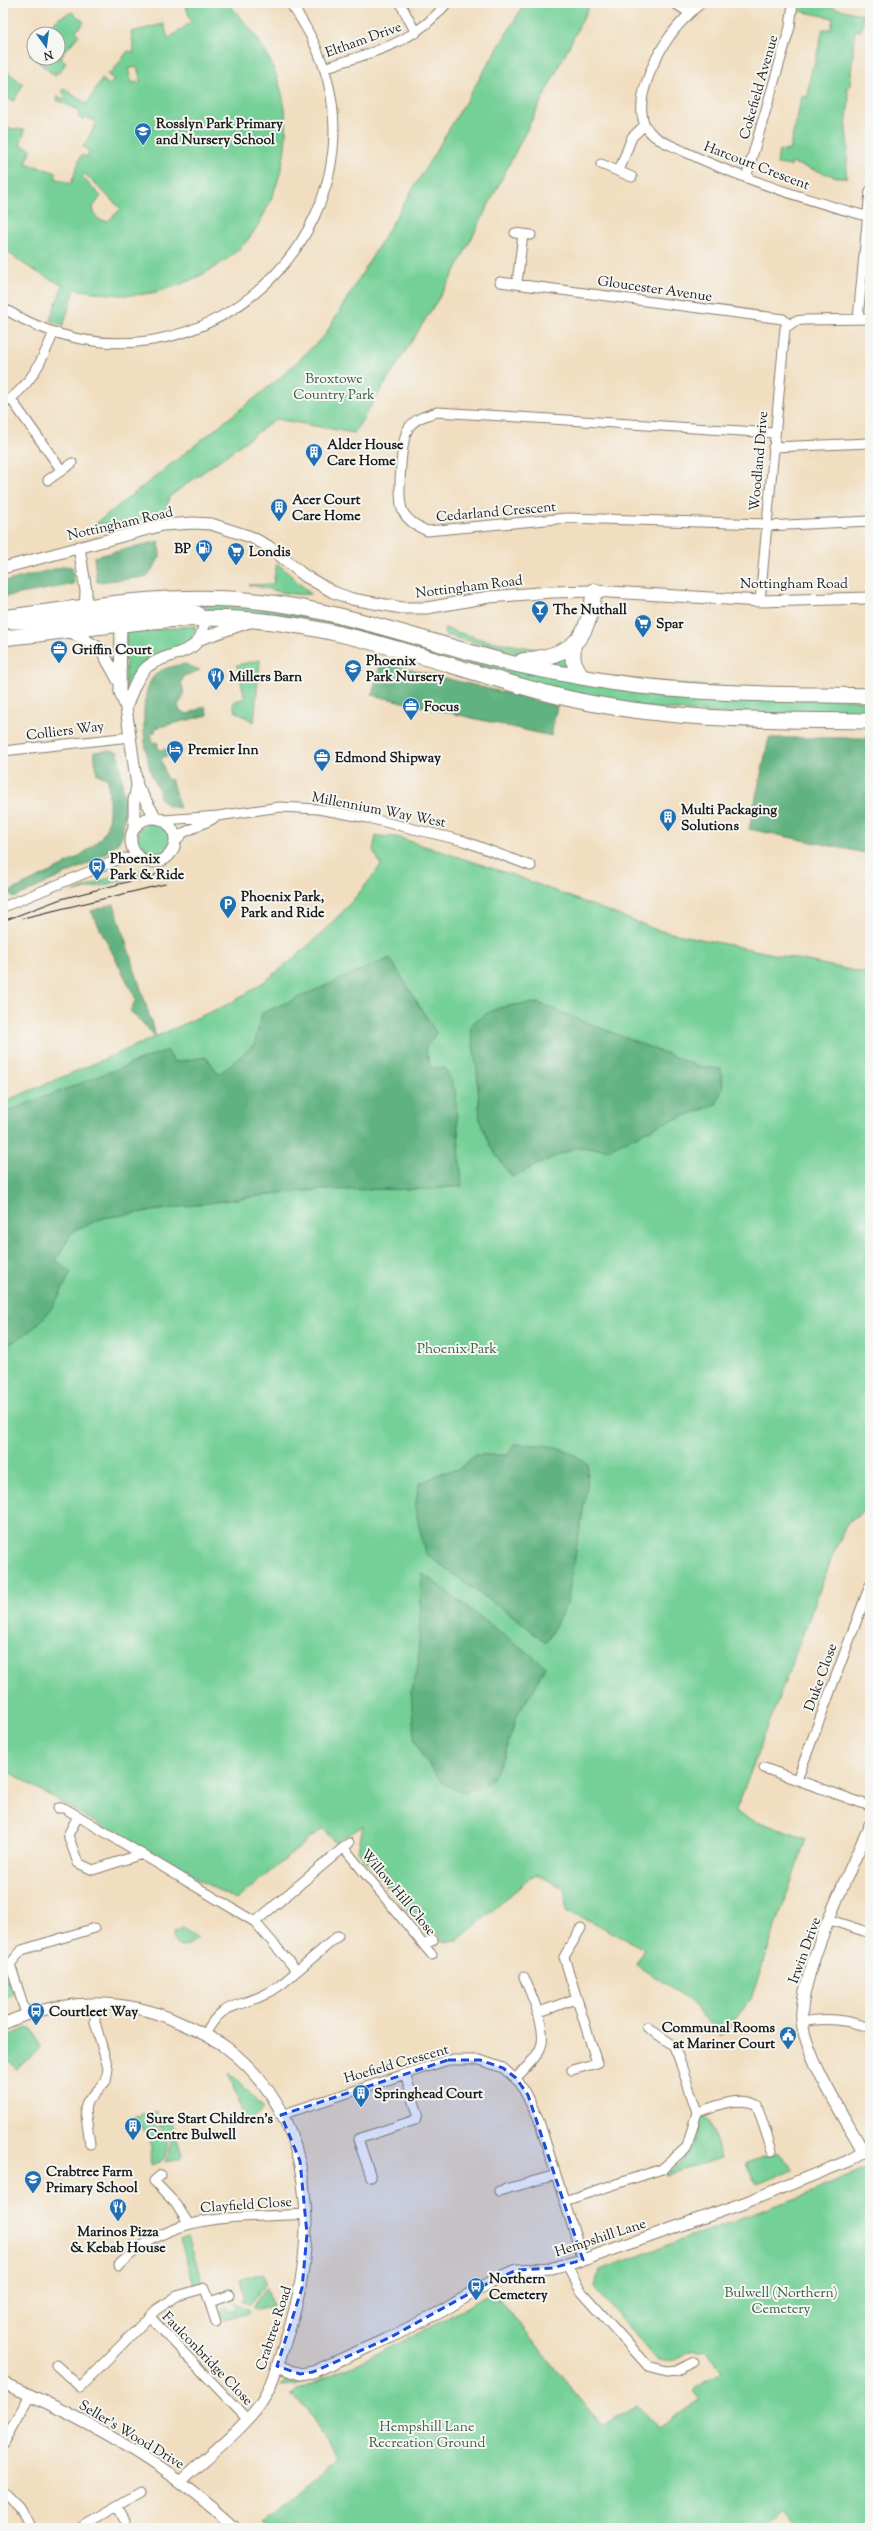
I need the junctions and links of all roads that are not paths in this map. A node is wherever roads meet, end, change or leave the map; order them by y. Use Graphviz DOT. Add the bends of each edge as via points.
graph roads {
  1 [pos="290,3"];
  2 [pos="400,3"];
  3 [pos="447,3"];
  4 [pos="674,3"];
  5 [pos="701,3"];
  6 [pos="793,3"];
  7 [pos="690,13"];
  8 [pos="416,33"];
  9 [pos="324,68"];
  10 [pos="645,126"];
  11 [pos="601,164"];
  12 [pos="619,171"];
  13 [pos="632,176"];
  14 [pos="746,178"];
  15 [pos="870,191"];
  16 [pos="866,216"];
  17 [pos="523,234"];
  18 [pos="500,282"];
  19 [pos="517,283"];
  20 [pos="3,308"];
  21 [pos="858,319"];
  22 [pos="870,319"];
  23 [pos="788,324"];
  24 [pos="54,332"];
  25 [pos="7,402"];
  26 [pos="774,434"];
  27 [pos="870,443"];
  28 [pos="773,447"];
  29 [pos="72,463"];
  30 [pos="62,471"];
  31 [pos="48,480"];
  32 [pos="870,521"];
  33 [pos="766,525"];
  34 [pos="79,547"];
  35 [pos="3,568"];
  36 [pos="594,591"];
  37 [pos="870,598"];
  38 [pos="760,601"];
  39 [pos="85,611"];
  40 [pos="123,614"];
  41 [pos="3,618"];
  42 [pos="204,619"];
  43 [pos="256,620"];
  44 [pos="3,623"];
  45 [pos="75,631"];
  46 [pos="3,638"];
  47 [pos="200,639"];
  48 [pos="573,646"];
  49 [pos="511,663"];
  50 [pos="581,677"];
  51 [pos="119,682"];
  52 [pos="870,696"];
  53 [pos="126,708"];
  54 [pos="870,721"];
  55 [pos="130,737"];
  56 [pos="3,751"];
  57 [pos="137,786"];
  58 [pos="218,816"];
  59 [pos="160,819"];
  60 [pos="134,829"];
  61 [pos="176,841"];
  62 [pos="140,858"];
  63 [pos="531,866"];
  64 [pos="3,907"];
  65 [pos="870,1585"];
  66 [pos="764,1768"];
  67 [pos="798,1780"];
  68 [pos="870,1806"];
  69 [pos="58,1808"];
  70 [pos="78,1816"];
  71 [pos="870,1825"];
  72 [pos="866,1844"];
  73 [pos="142,1854"];
  74 [pos="830,1920"];
  75 [pos="254,1922"];
  76 [pos="95,1928"];
  77 [pos="581,1928"];
  78 [pos="870,1933"];
  79 [pos="338,1936"];
  80 [pos="433,1940"];
  81 [pos="424,1945"];
  82 [pos="432,1955"];
  83 [pos="7,1964"];
  84 [pos="297,1971"];
  85 [pos="524,1977"];
  86 [pos="575,1999"];
  87 [pos="95,2004"];
  88 [pos="537,2013"];
  89 [pos="26,2014"];
  90 [pos="802,2022"];
  91 [pos="3,2024"];
  92 [pos="647,2027"];
  93 [pos="870,2028"];
  94 [pos="205,2035"];
  95 [pos="572,2070"];
  96 [pos="405,2074"];
  97 [pos="516,2078"];
  98 [pos="697,2112"];
  99 [pos="281,2115"];
  100 [pos="90,2144"];
  101 [pos="866,2149"];
  102 [pos="772,2151"];
  103 [pos="161,2175"];
  104 [pos="556,2175"];
  105 [pos="371,2177"];
  106 [pos="499,2191"];
  107 [pos="564,2201"];
  108 [pos="306,2214"];
  109 [pos="188,2223"];
  110 [pos="583,2260"];
  111 [pos="119,2265"];
  112 [pos="567,2265"];
  113 [pos="230,2295"];
  114 [pos="210,2302"];
  115 [pos="150,2317"];
  116 [pos="216,2322"];
  117 [pos="694,2362"];
  118 [pos="56,2365"];
  119 [pos="277,2366"];
  120 [pos="3,2383"];
  121 [pos="30,2395"];
  122 [pos="247,2419"];
  123 [pos="3,2443"];
  124 [pos="181,2481"];
  125 [pos="3,2492"];
  126 [pos="141,2493"];
  127 [pos="117,2507"];
  128 [pos="124,2521"];
  129 [pos="31,2528"];
  130 [pos="80,2528"];
  131 [pos="235,2528"];
  1 -- 9 [label="street" via="312,40"];
  2 -- 8 [label="street"];
  3 -- 8 [label="street, Eltham Drive"];
  4 -- 7 [label="street"];
  5 -- 7 [label="street"];
  6 -- 14 [label="street, Cokefield Avenue" via="790,27"];
  7 -- 10 [label="street" via="669,37 650,74 641,105"];
  8 -- 9 [label="street, Eltham Drive" via="388,47"];
  9 -- 24 [label="street" via="332,105 333,124 327,181 306,235 271,280 225,315 172,336 134,342 110,342"];
  10 -- 12 [label="street" via="632,137"];
  10 -- 14 [label="street, Harcourt Crescent" via="660,140"];
  11 -- 12 [label="street"];
  12 -- 13 [label="street"];
  14 -- 16 [label="street, Harcourt Crescent"];
  15 -- 16 [label="street"];
  16 -- 21 [label="street"];
  17 -- 19 [label="street"];
  18 -- 19 [label="street, Gloucester Avenue"];
  19 -- 23 [label="street, Gloucester Avenue" via="783,319"];
  20 -- 24 [label="street"];
  21 -- 22 [label="street"];
  21 -- 23 [label="street" via="804,320"];
  23 -- 26 [label="street, Woodland Drive" via="782,336"];
  24 -- 25 [label="street" via="39,367"];
  25 -- 30 [label="street"];
  26 -- 28 [label="street, Woodland Drive"];
  26 -- 33 [label="street, Cedarland Crescent" via="437,412 417,420 408,428 404,440 401,480 403,511 410,521 427,531 567,518"];
  27 -- 28 [label="street"];
  28 -- 33 [label="street, Woodland Drive"];
  29 -- 30 [label="street"];
  30 -- 31 [label="street"];
  32 -- 33 [label="street, Cedarland Crescent"];
  33 -- 38 [label="street, Woodland Drive"];
  34 -- 35 [label="street, Nottingham Road"];
  34 -- 36 [label="street, Nottingham Road" via="163,525 211,524 251,536 304,576 333,592 380,606 427,608 489,597"];
  34 -- 39 [label="street"];
  36 -- 38 [label="street, Nottingham Road"];
  36 -- 48 [label="highway" via="592,613 587,627"];
  37 -- 38 [label="street, Nottingham Road"];
  39 -- 40 [label="highway"];
  39 -- 41 [label="highway"];
  39 -- 44 [label="street" via="28,624"];
  39 -- 45 [label="street"];
  40 -- 42 [label="highway"];
  40 -- 45 [label="highway"];
  40 -- 49 [label="highway" via="196,598 232,599 296,607 377,626"];
  40 -- 51 [label="street"];
  42 -- 43 [label="highway"];
  42 -- 47 [label="street"];
  43 -- 47 [label="street"];
  43 -- 54 [label="highway" via="334,633 422,655 528,688 609,706 702,717"];
  45 -- 46 [label="highway"];
  45 -- 51 [label="street" via="101,649"];
  47 -- 53 [label="street" via="191,648 147,668 138,677"];
  48 -- 49 [label="highway" via="551,656"];
  48 -- 50 [label="highway" via="572,660"];
  49 -- 50 [label="highway"];
  50 -- 52 [label="highway" via="683,689"];
  51 -- 53 [label="street"];
  53 -- 55 [label="street"];
  55 -- 56 [label="street, Colliers Way"];
  55 -- 57 [label="street"];
  57 -- 59 [label="street"];
  57 -- 60 [label="street" via="134,800"];
  58 -- 59 [label="street, Millennium Way West"];
  58 -- 61 [label="street, Millennium Way West" via="183,833"];
  58 -- 63 [label="street, Millennium Way West" via="280,807 318,809 464,841"];
  59 -- 60 [label="street" via="143,820"];
  59 -- 61 [label="street" via="173,829"];
  60 -- 62 [label="street" via="131,845"];
  61 -- 62 [label="street" via="171,854 165,859 153,862"];
  62 -- 64 [label="street" via="122,858"];
  65 -- 67 [label="street, Duke Close"];
  66 -- 67 [label="street"];
  67 -- 68 [label="street"];
  69 -- 70 [label="street" via="64,1808"];
  70 -- 73 [label="street"];
  70 -- 73 [label="street" via="68,1836 78,1863 93,1870"];
  71 -- 72 [label="street, Irwin Drive"];
  72 -- 74 [label="street, Irwin Drive"];
  73 -- 75 [label="street"];
  74 -- 78 [label="street"];
  74 -- 90 [label="street, Irwin Drive" via="805,1988"];
  75 -- 81 [label="street, Willow Hill Close" via="346,1845"];
  75 -- 84 [label="street"];
  76 -- 83 [label="street" via="22,1950"];
  77 -- 86 [label="street" via="564,1957"];
  79 -- 84 [label="street"];
  80 -- 81 [label="street"];
  81 -- 82 [label="street, Willow Hill Close"];
  83 -- 89 [label="street"];
  84 -- 94 [label="street" via="264,1995 221,2011"];
  85 -- 88 [label="street"];
  86 -- 88 [label="street"];
  86 -- 95 [label="street" via="597,2063"];
  87 -- 89 [label="street, Crabtree Road" via="54,2007"];
  87 -- 94 [label="street, Crabtree Road" via="134,2007 154,2012"];
  87 -- 100 [label="street" via="96,2022 108,2068 106,2081 87,2102 85,2109"];
  88 -- 97 [label="street" via="543,2037 541,2049"];
  89 -- 91 [label="street, Crabtree Road"];
  90 -- 93 [label="street" via="822,2019"];
  90 -- 101 [label="street, Irwin Drive" via="813,2055"];
  92 -- 98 [label="street" via="672,2045"];
  94 -- 99 [label="street, Crabtree Road" via="227,2048 241,2061 266,2089"];
  96 -- 97 [label="street, Hoefield Crescent" via="448,2060 463,2059 502,2068"];
  96 -- 99 [label="street, Hoefield Crescent"];
  96 -- 105 [label="street" via="418,2114 415,2120 358,2139"];
  97 -- 104 [label="street, Hoefield Crescent" via="528,2095 538,2118"];
  98 -- 102 [label="street" via="738,2100 750,2101 757,2105"];
  98 -- 107 [label="street" via="687,2147 668,2165"];
  99 -- 108 [label="street, Crabtree Road" via="300,2161"];
  101 -- 110 [label="street, Hempshill Lane" via="848,2161 744,2203"];
  103 -- 109 [label="street, Clayfield Close" via="154,2182 176,2204"];
  104 -- 106 [label="street"];
  104 -- 107 [label="street, Hoefield Crescent"];
  107 -- 110 [label="street, Hoefield Crescent"];
  108 -- 109 [label="street, Clayfield Close"];
  108 -- 119 [label="street, Crabtree Road" via="302,2288"];
  109 -- 111 [label="street, Clayfield Close" via="148,2242"];
  110 -- 112 [label="street, Hempshill Lane"];
  112 -- 117 [label="street" via="580,2290 648,2366 667,2371 677,2370"];
  112 -- 119 [label="street, Hempshill Lane" via="518,2270 492,2281 444,2310 312,2372 300,2374"];
  113 -- 114 [label="street"];
  114 -- 115 [label="street, Faulconbridge Close" via="205,2288 168,2301"];
  114 -- 116 [label="street, Faulconbridge Close"];
  115 -- 118 [label="street, Faulconbridge Close" via="80,2387"];
  115 -- 122 [label="street, Faulconbridge Close"];
  119 -- 122 [label="street, Crabtree Road" via="264,2398"];
  120 -- 121 [label="street, Seller's Wood Drive"];
  121 -- 123 [label="street"];
  121 -- 124 [label="street, Seller's Wood Drive" via="128,2447"];
  122 -- 124 [label="street, Crabtree Road"];
  124 -- 131 [label="street, Seller's Wood Drive"];
  125 -- 129 [label="street" via="19,2508"];
  126 -- 127 [label="street"];
  127 -- 128 [label="street"];
  127 -- 130 [label="street"];
}
